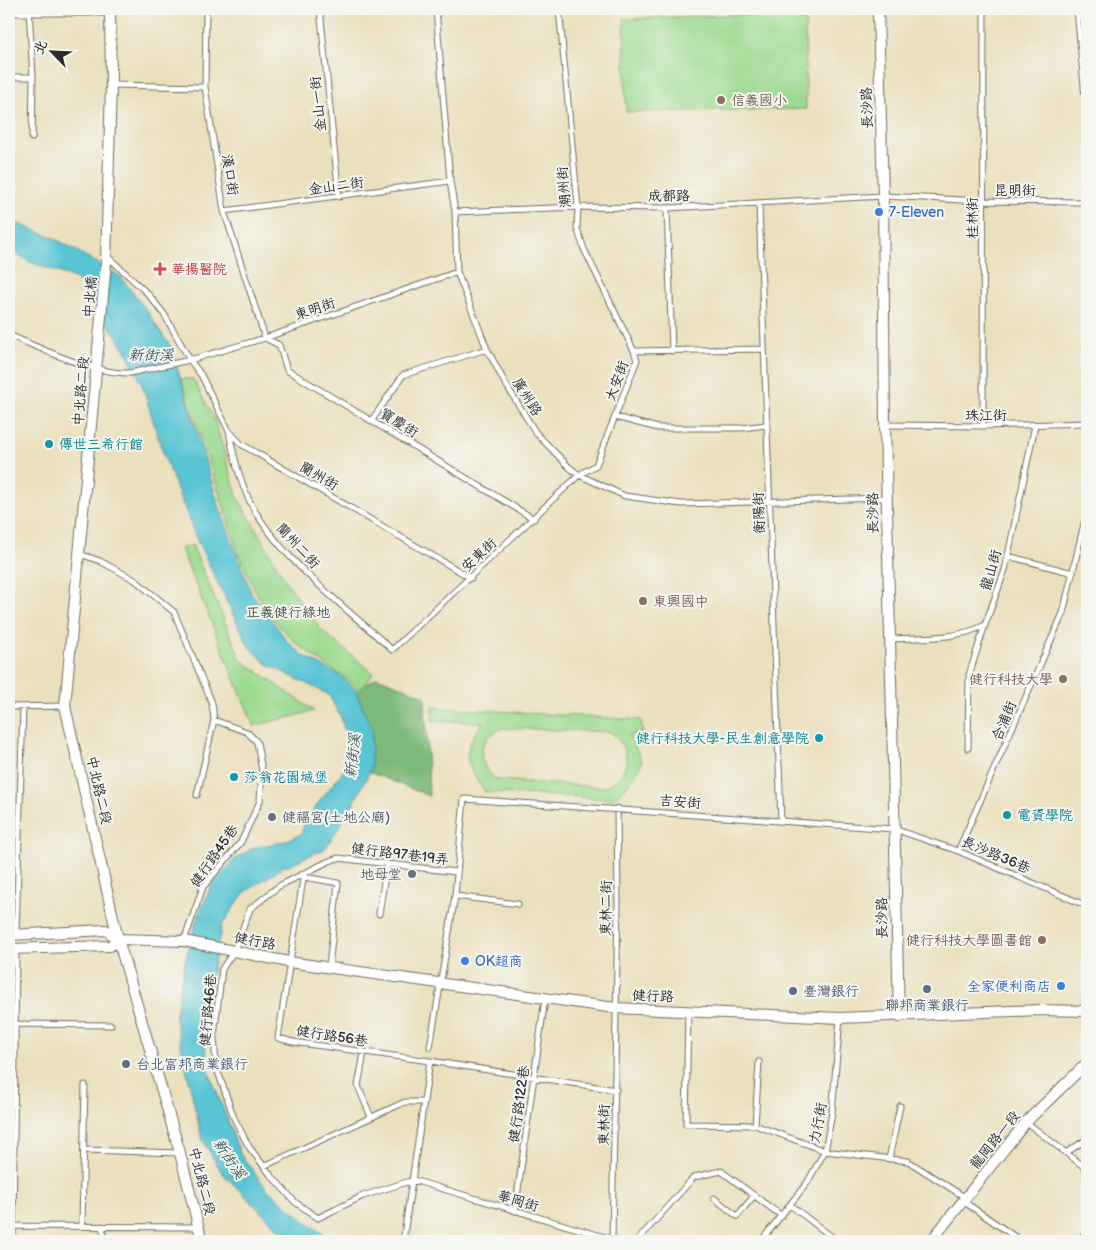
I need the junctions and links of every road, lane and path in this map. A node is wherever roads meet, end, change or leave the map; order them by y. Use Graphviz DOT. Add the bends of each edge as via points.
graph roads {
  1 [pos="206,9"];
  2 [pos="320,9"];
  3 [pos="436,9"];
  4 [pos="559,9"];
  5 [pos="878,9"];
  6 [pos="984,9"];
  7 [pos="1077,9"];
  8 [pos="29,11"];
  9 [pos="110,11"];
  10 [pos="9,13"];
  11 [pos="9,77"];
  12 [pos="33,77"];
  13 [pos="111,85"];
  14 [pos="206,86"];
  15 [pos="1087,120"];
  16 [pos="32,138"];
  17 [pos="450,181"];
  18 [pos="883,196"];
  19 [pos="339,197"];
  20 [pos="983,201"];
  21 [pos="1087,202"];
  22 [pos="759,204"];
  23 [pos="578,207"];
  24 [pos="667,208"];
  25 [pos="224,211"];
  26 [pos="455,212"];
  27 [pos="106,259"];
  28 [pos="457,272"];
  29 [pos="100,334"];
  30 [pos="9,335"];
  31 [pos="265,338"];
  32 [pos="487,349"];
  33 [pos="763,349"];
  34 [pos="634,350"];
  35 [pos="672,351"];
  36 [pos="190,360"];
  37 [pos="97,367"];
  38 [pos="615,417"];
  39 [pos="372,420"];
  40 [pos="1087,423"];
  41 [pos="885,424"];
  42 [pos="766,425"];
  43 [pos="1035,425"];
  44 [pos="983,426"];
  45 [pos="229,430"];
  46 [pos="579,475"];
  47 [pos="886,498"];
  48 [pos="770,503"];
  49 [pos="1087,511"];
  50 [pos="534,519"];
  51 [pos="80,554"];
  52 [pos="1008,556"];
  53 [pos="1073,573"];
  54 [pos="471,578"];
  55 [pos="985,625"];
  56 [pos="890,639"];
  57 [pos="392,650"];
  58 [pos="65,706"];
  59 [pos="9,707"];
  60 [pos="23,707"];
  61 [pos="214,720"];
  62 [pos="968,748"];
  63 [pos="197,795"];
  64 [pos="617,808"];
  65 [pos="781,821"];
  66 [pos="894,829"];
  67 [pos="958,851"];
  68 [pos="387,863"];
  69 [pos="456,872"];
  70 [pos="304,875"];
  71 [pos="9,888"];
  72 [pos="17,888"];
  73 [pos="455,896"];
  74 [pos="518,904"];
  75 [pos="1087,906"];
  76 [pos="379,914"];
  77 [pos="12,935"];
  78 [pos="118,939"];
  79 [pos="186,942"];
  80 [pos="12,949"];
  81 [pos="234,951"];
  82 [pos="289,962"];
  83 [pos="329,967"];
  84 [pos="441,984"];
  85 [pos="545,999"];
  86 [pos="614,1008"];
  87 [pos="688,1011"];
  88 [pos="1087,1011"];
  89 [pos="898,1017"];
  90 [pos="840,1018"];
  91 [pos="17,1024"];
  92 [pos="111,1025"];
  93 [pos="430,1047"];
  94 [pos="364,1053"];
  95 [pos="430,1061"];
  96 [pos="759,1062"];
  97 [pos="1087,1063"];
  98 [pos="535,1078"];
  99 [pos="85,1084"];
  100 [pos="616,1090"];
  101 [pos="423,1102"];
  102 [pos="900,1106"];
  103 [pos="371,1116"];
  104 [pos="1026,1122"];
  105 [pos="755,1125"];
  106 [pos="1087,1139"];
  107 [pos="85,1150"];
  108 [pos="825,1150"];
  109 [pos="11,1151"];
  110 [pos="180,1153"];
  111 [pos="1066,1153"];
  112 [pos="889,1159"];
  113 [pos="264,1166"];
  114 [pos="1087,1169"];
  115 [pos="413,1180"];
  116 [pos="754,1196"];
  117 [pos="714,1198"];
  118 [pos="965,1200"];
  119 [pos="790,1205"];
  120 [pos="515,1212"];
  121 [pos="782,1216"];
  122 [pos="82,1225"];
  123 [pos="13,1226"];
  124 [pos="102,1226"];
  125 [pos="199,1226"];
  126 [pos="1087,1230"];
  127 [pos="836,1240"];
  128 [pos="13,1241"];
  129 [pos="105,1241"];
  130 [pos="202,1241"];
  131 [pos="403,1241"];
  132 [pos="614,1241"];
  133 [pos="637,1241"];
  134 [pos="761,1241"];
  135 [pos="931,1241"];
  136 [pos="1022,1241"];
  137 [pos="1078,1241"];
  1 -- 14 [label="lane, 漢口街"];
  2 -- 19 [label="lane, 金山一街"];
  3 -- 17 [label="lane, 廣州路"];
  4 -- 23 [label="lane, 潮州街"];
  5 -- 18 [label="street, 長沙路"];
  6 -- 20 [label="lane, 桂林街"];
  7 -- 15 [label="lane"];
  8 -- 9 [label="lane"];
  8 -- 10 [label="lane"];
  8 -- 12 [label="lane"];
  9 -- 13 [label="street"];
  11 -- 12 [label="lane"];
  12 -- 16 [label="lane"];
  13 -- 14 [label="lane"];
  13 -- 27 [label="street"];
  14 -- 25 [label="lane, 漢口街"];
  17 -- 19 [label="lane, 金山二街"];
  17 -- 26 [label="lane, 廣州路"];
  18 -- 20 [label="lane, 昆明街"];
  18 -- 22 [label="lane, 成都路"];
  18 -- 41 [label="street, 長沙路"];
  19 -- 25 [label="lane, 金山二街"];
  20 -- 21 [label="lane, 昆明街"];
  20 -- 44 [label="lane, 桂林街"];
  22 -- 24 [label="lane, 成都路"];
  22 -- 33 [label="lane, 衡陽街"];
  23 -- 24 [label="lane, 成都路"];
  23 -- 26 [label="lane, 成都路"];
  23 -- 34 [label="lane, 潮州街" via="577,228 584,249"];
  24 -- 35 [label="lane"];
  25 -- 31 [label="lane, 漢口街"];
  26 -- 28 [label="lane, 廣州路"];
  27 -- 29 [label="street, 中北橋"];
  27 -- 36 [label="lane, 蘭州街" via="148,294 164,314"];
  28 -- 31 [label="lane, 東明街"];
  28 -- 32 [label="lane, 廣州路"];
  29 -- 37 [label="street, 中北路二段"];
  30 -- 37 [label="lane"];
  31 -- 36 [label="lane, 東明街"];
  31 -- 39 [label="lane, 寶慶街" via="278,344 287,370"];
  32 -- 39 [label="lane" via="403,375"];
  32 -- 46 [label="lane, 廣州路" via="536,433"];
  33 -- 35 [label="lane, 大安街"];
  33 -- 42 [label="lane, 衡陽街"];
  34 -- 35 [label="lane, 大安街"];
  34 -- 38 [label="lane, 大安街" via="637,360"];
  36 -- 37 [label="lane, 東明街" via="130,373"];
  36 -- 45 [label="lane, 蘭州街"];
  37 -- 51 [label="street, 中北路二段"];
  38 -- 42 [label="lane" via="658,428"];
  38 -- 46 [label="lane, 大安街" via="596,465"];
  39 -- 50 [label="lane, 寶慶街"];
  40 -- 43 [label="lane, 珠江街"];
  41 -- 44 [label="lane, 珠江街"];
  41 -- 47 [label="street, 長沙路"];
  42 -- 48 [label="lane, 衡陽街"];
  43 -- 44 [label="lane, 珠江街"];
  43 -- 52 [label="lane, 龍山街"];
  45 -- 54 [label="lane, 蘭州街" via="241,444"];
  45 -- 57 [label="lane, 蘭州二街" via="234,459 250,501 270,534"];
  46 -- 48 [label="lane, 廣州路" via="625,496 662,502"];
  46 -- 50 [label="lane, 安東街"];
  47 -- 48 [label="lane, 廣州路"];
  47 -- 56 [label="street, 長沙路"];
  48 -- 65 [label="lane, 衡陽街"];
  49 -- 53 [label="lane, 合浦街"];
  50 -- 54 [label="lane, 安東街"];
  51 -- 58 [label="street, 中北路二段"];
  51 -- 61 [label="lane" via="135,580 174,612 212,703"];
  52 -- 53 [label="lane"];
  52 -- 55 [label="lane, 龍山街"];
  53 -- 67 [label="lane, 合浦街" via="1063,613"];
  54 -- 57 [label="lane, 安東街"];
  55 -- 56 [label="lane" via="974,631 949,635"];
  55 -- 62 [label="lane, 龍山街" via="969,675"];
  56 -- 66 [label="street, 長沙路"];
  58 -- 60 [label="lane"];
  58 -- 78 [label="street, 中北路二段"];
  59 -- 60 [label="lane"];
  60 -- 72 [label="lane"];
  61 -- 63 [label="lane"];
  61 -- 79 [label="lane, 健行路45巷" via="247,732 257,742 262,771 260,801 242,842 203,887"];
  64 -- 65 [label="lane, 吉安街"];
  64 -- 69 [label="lane, 吉安街" via="464,799"];
  64 -- 86 [label="lane, 東林二街"];
  65 -- 66 [label="lane, 吉安街"];
  66 -- 67 [label="lane, 長沙路36巷"];
  66 -- 89 [label="street, 長沙路"];
  67 -- 75 [label="lane, 長沙路36巷"];
  68 -- 69 [label="lane, 健行路97巷19弄"];
  68 -- 70 [label="lane, 健行路97巷19弄" via="338,858"];
  68 -- 76 [label="lane"];
  69 -- 73 [label="lane"];
  70 -- 81 [label="lane, 健行路97巷19弄" via="279,886 250,909"];
  70 -- 82 [label="lane"];
  70 -- 83 [label="lane" via="338,883"];
  71 -- 72 [label="lane"];
  72 -- 77 [label="lane"];
  73 -- 74 [label="lane"];
  73 -- 84 [label="lane"];
  77 -- 78 [label="street" via="106,930"];
  78 -- 79 [label="street"];
  78 -- 80 [label="street" via="110,946"];
  78 -- 110 [label="street, 中北路二段"];
  79 -- 81 [label="street, 健行路"];
  80 -- 91 [label="lane"];
  81 -- 82 [label="street, 健行路"];
  81 -- 113 [label="lane, 健行路46巷" via="222,969 214,1036 216,1066 234,1118"];
  82 -- 83 [label="street, 健行路"];
  82 -- 94 [label="lane, 健行路56巷" via="278,1038"];
  83 -- 84 [label="street, 健行路"];
  84 -- 85 [label="street, 健行路"];
  84 -- 93 [label="lane"];
  85 -- 86 [label="street, 健行路"];
  85 -- 98 [label="lane, 健行路122巷"];
  86 -- 87 [label="street, 健行路"];
  86 -- 100 [label="lane, 東林街"];
  87 -- 90 [label="street, 健行路"];
  87 -- 105 [label="lane" via="686,1124"];
  88 -- 89 [label="street, 健行路" via="1038,1010"];
  89 -- 90 [label="street, 健行路"];
  90 -- 108 [label="lane, 力行街" via="832,1113"];
  91 -- 92 [label="lane"];
  91 -- 109 [label="lane"];
  94 -- 95 [label="lane, 健行路56巷"];
  94 -- 103 [label="lane" via="358,1086"];
  95 -- 98 [label="lane, 健行路56巷"];
  95 -- 101 [label="lane"];
  96 -- 105 [label="lane"];
  97 -- 104 [label="street, 龍岡路一段"];
  98 -- 100 [label="lane, 健行路56巷"];
  98 -- 120 [label="lane, 健行路122巷"];
  99 -- 107 [label="lane"];
  100 -- 132 [label="lane, 東林街"];
  101 -- 103 [label="lane" via="405,1102"];
  101 -- 115 [label="lane"];
  102 -- 112 [label="lane"];
  103 -- 113 [label="lane"];
  104 -- 111 [label="lane"];
  104 -- 118 [label="street, 龍岡路一段"];
  105 -- 108 [label="lane"];
  106 -- 111 [label="lane"];
  107 -- 110 [label="lane"];
  107 -- 122 [label="lane"];
  108 -- 112 [label="lane"];
  108 -- 119 [label="lane, 力行街" via="807,1183"];
  109 -- 123 [label="lane"];
  110 -- 125 [label="street, 中北路二段"];
  111 -- 114 [label="lane"];
  112 -- 118 [label="lane" via="908,1161"];
  113 -- 115 [label="lane, 健行路46巷" via="294,1202 318,1218 362,1196"];
  115 -- 120 [label="lane, 華岡街"];
  115 -- 131 [label="lane"];
  116 -- 117 [label="lane" via="738,1216"];
  116 -- 121 [label="lane"];
  116 -- 133 [label="lane" via="721,1171 694,1177"];
  118 -- 135 [label="street, 龍岡路一段"];
  118 -- 136 [label="lane"];
  119 -- 121 [label="lane, 力行街"];
  119 -- 127 [label="lane"];
  120 -- 132 [label="lane, 華岡街"];
  121 -- 134 [label="lane, 力行街"];
  122 -- 123 [label="lane"];
  122 -- 124 [label="lane"];
  123 -- 128 [label="lane"];
  124 -- 125 [label="lane"];
  124 -- 129 [label="lane"];
  125 -- 130 [label="street, 中北路二段"];
  126 -- 137 [label="lane"];
}
